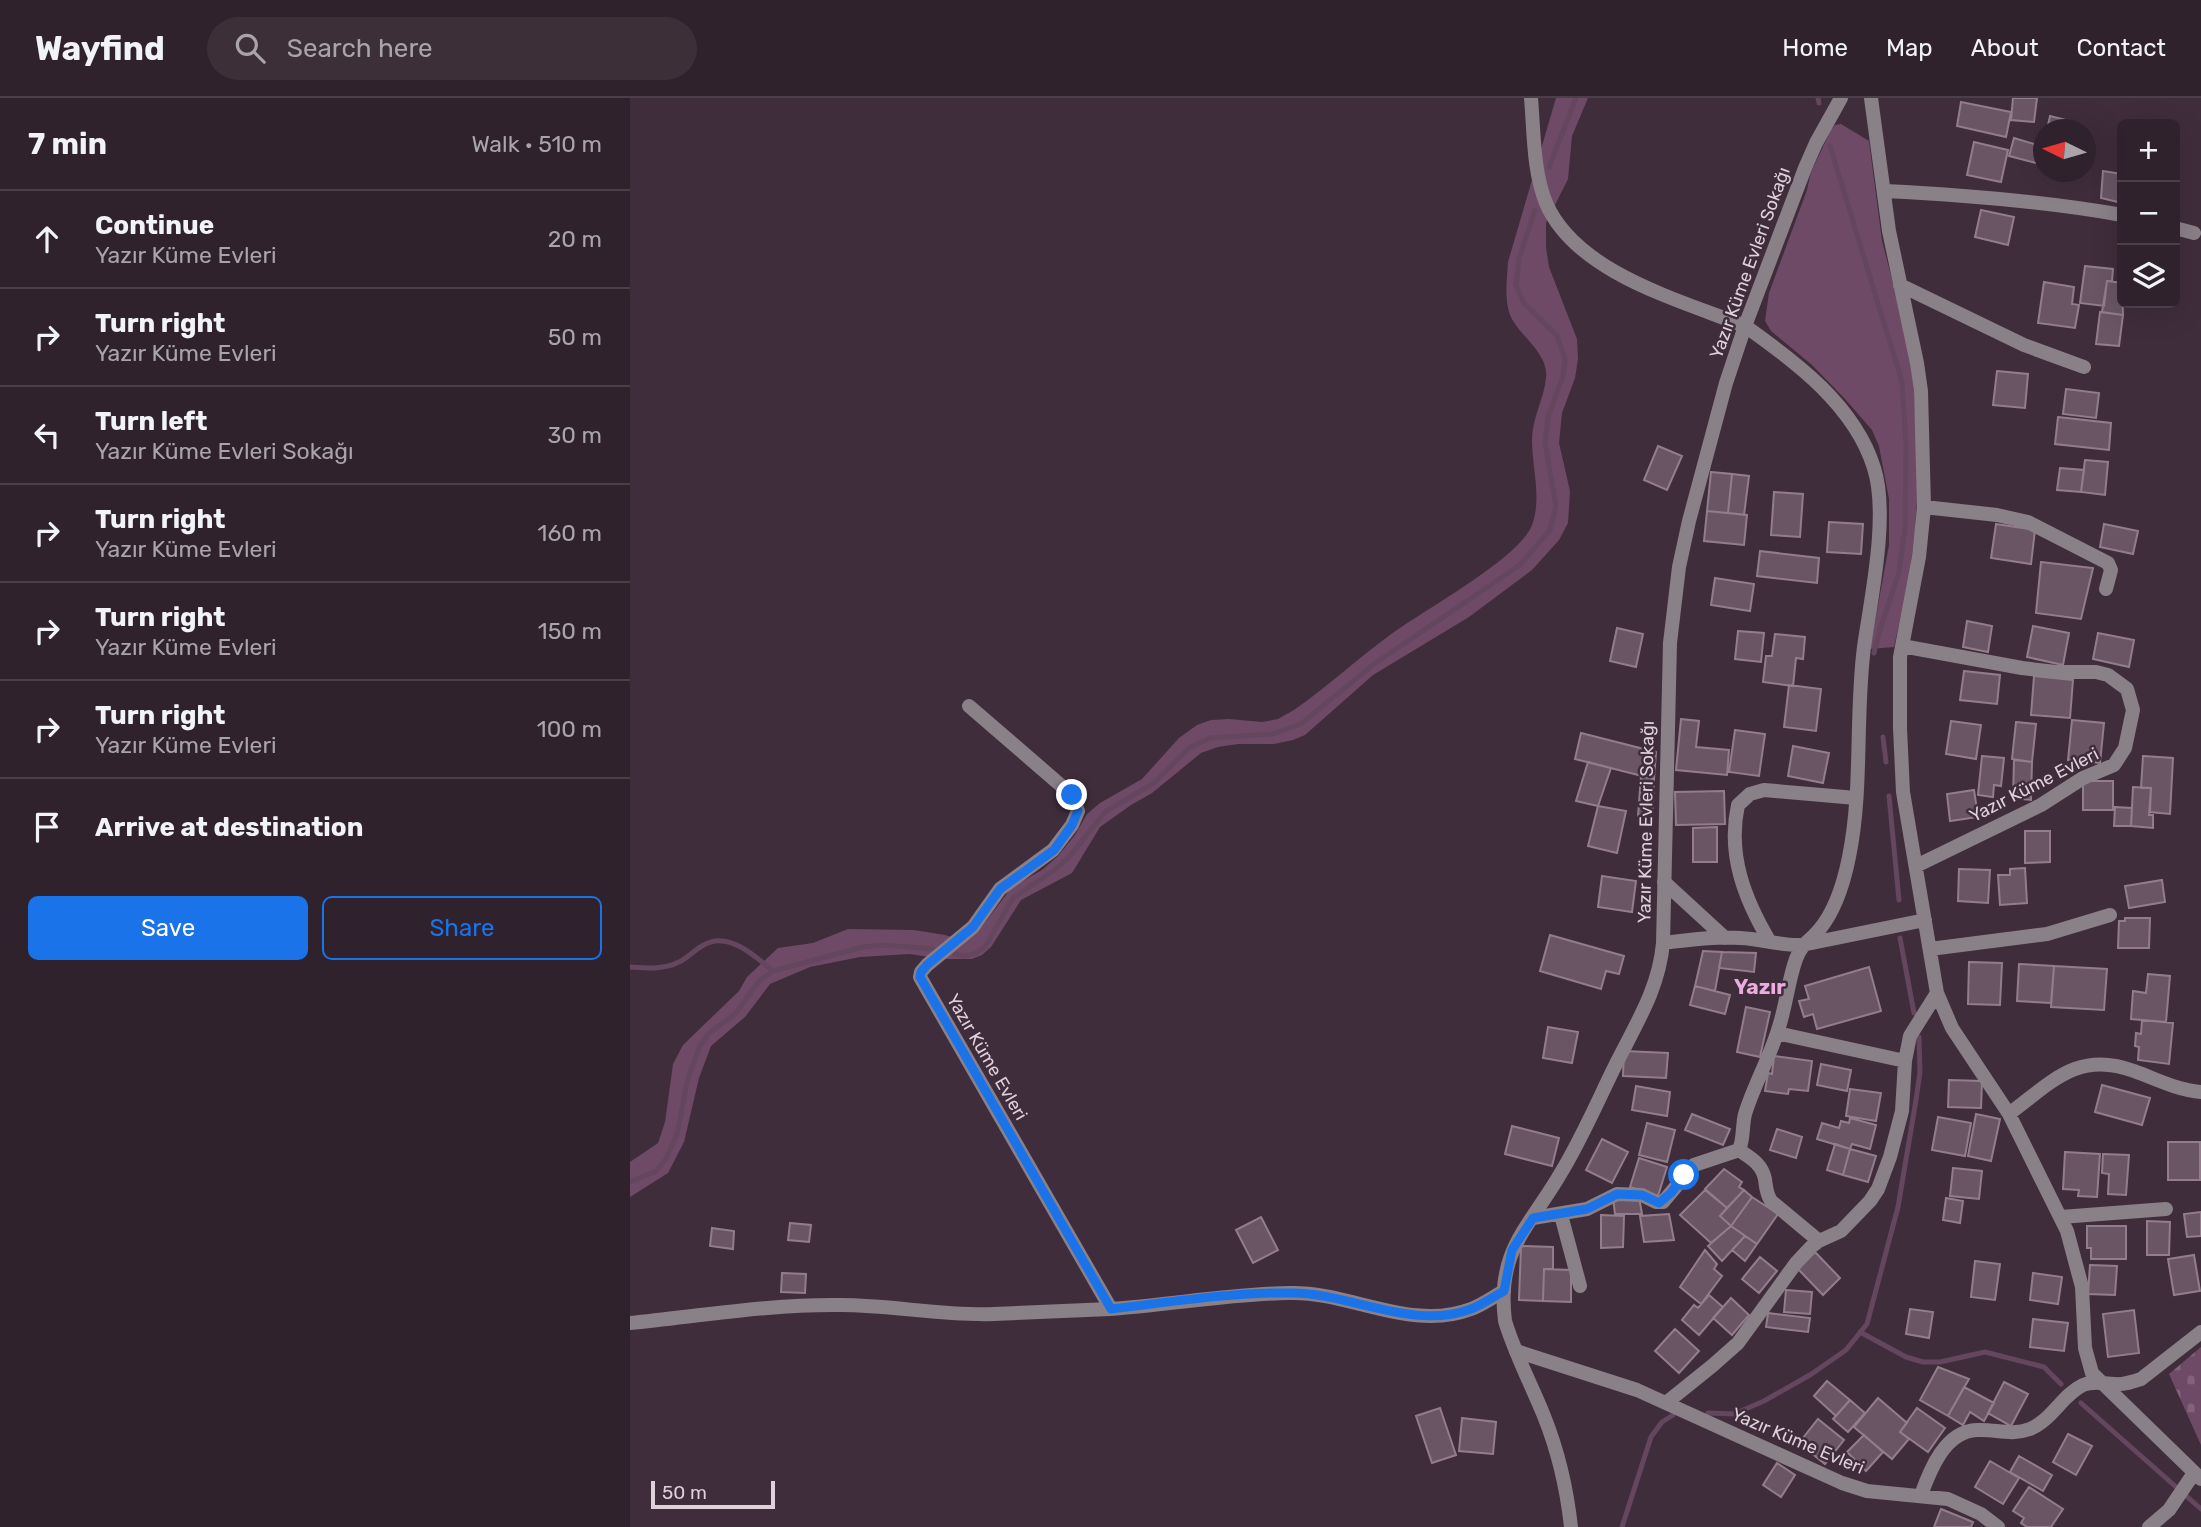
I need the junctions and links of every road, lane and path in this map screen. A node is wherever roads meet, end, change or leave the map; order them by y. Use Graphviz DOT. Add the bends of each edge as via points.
graph roads {
  1 [pos="1531,98"];
  2 [pos="1841,98"];
  3 [pos="1871,98"];
  4 [pos="1885,191"];
  5 [pos="2117,214"];
  6 [pos="2180,229"];
  7 [pos="2194,233"];
  8 [pos="1900,285"];
  9 [pos="1745,326"];
  10 [pos="2084,367"];
  11 [pos="1924,507"];
  12 [pos="2106,589"];
  13 [pos="1902,646"];
  14 [pos="968,706"];
  15 [pos="1856,798"];
  16 [pos="1916,866"];
  17 [pos="1664,882"];
  18 [pos="2110,915"];
  19 [pos="1925,920"];
  20 [pos="1725,938"];
  21 [pos="1770,942"];
  22 [pos="1663,943"];
  23 [pos="1801,946"];
  24 [pos="1930,949"];
  25 [pos="1937,993"];
  26 [pos="1777,1033"];
  27 [pos="1905,1061"];
  28 [pos="2201,1092"];
  29 [pos="2009,1114"];
  30 [pos="1739,1150"];
  31 [pos="2166,1209"];
  32 [pos="1561,1215"];
  33 [pos="2061,1217"];
  34 [pos="1533,1218"];
  35 [pos="1819,1241"];
  36 [pos="1580,1286"];
  37 [pos="1504,1291"];
  38 [pos="1111,1309"];
  39 [pos="630,1323"];
  40 [pos="2201,1332"];
  41 [pos="1516,1351"];
  42 [pos="2101,1382"];
  43 [pos="1666,1403"];
  44 [pos="2197,1476"];
  45 [pos="1922,1496"];
  46 [pos="1571,1527"];
  47 [pos="1998,1527"];
  48 [pos="2149,1527"];
  1 -- 9 [label="street" via="1540,180 1555,222 1611,271"];
  2 -- 9 [label="street, Yazır Küme Evleri Sokağı" via="1805,168"];
  3 -- 4 [label="street"];
  4 -- 5 [label="street" via="1971,195"];
  4 -- 8 [label="street"];
  6 -- 7 [label="street"];
  8 -- 10 [label="street" via="2024,345"];
  8 -- 11 [label="street" via="1921,391"];
  9 -- 15 [label="street" via="1794,362 1843,413 1875,470 1879,518 1859,696"];
  9 -- 17 [label="street, Yazır Küme Evleri Sokağı" via="1689,521 1673,607"];
  11 -- 12 [label="street" via="2013,518 2039,527 2108,563 2111,570"];
  11 -- 13 [label="street"];
  13 -- 16 [label="street" via="1903,792"];
  13 -- 16 [label="street, Yazır Küme Evleri" via="2022,668 2108,675 2127,690 2133,710 2125,748 2114,765"];
  14 -- 38 [label="street, Yazır Küme Evleri" via="1072,795 1078,811 1054,850 1000,889 973,927 927,965 920,977"];
  15 -- 21 [label="street" via="1764,790 1750,794 1738,805 1734,841 1739,875"];
  15 -- 23 [label="street" via="1841,885 1818,931"];
  16 -- 19 [label="street"];
  17 -- 20 [label="street"];
  17 -- 22 [label="street, Yazır Küme Evleri Sokağı"];
  18 -- 24 [label="street" via="2037,936"];
  19 -- 23 [label="street"];
  19 -- 24 [label="street"];
  20 -- 21 [label="street"];
  20 -- 22 [label="street"];
  21 -- 23 [label="street"];
  22 -- 34 [label="street, Yazır Küme Evleri Sokağı" via="1658,976 1643,1013 1563,1170"];
  23 -- 26 [label="street"];
  24 -- 25 [label="street"];
  25 -- 27 [label="street" via="1910,1035"];
  25 -- 29 [label="street" via="1952,1028"];
  26 -- 27 [label="street"];
  26 -- 30 [label="street" via="1745,1116"];
  27 -- 35 [label="street" via="1902,1111 1878,1189 1841,1231"];
  28 -- 29 [label="street" via="2112,1064 2090,1064 2055,1080"];
  29 -- 33 [label="street"];
  30 -- 32 [label="street" via="1695,1166 1662,1202 1617,1194 1587,1209"];
  30 -- 35 [label="street" via="1762,1169 1771,1200"];
  31 -- 33 [label="street"];
  32 -- 34 [label="street"];
  32 -- 36 [label="street"];
  33 -- 42 [label="street" via="2082,1287 2087,1363"];
  34 -- 37 [label="street, Yazır Küme Evleri Sokağı" via="1512,1250"];
  35 -- 43 [label="street" via="1796,1263 1738,1343"];
  37 -- 38 [label="street" via="1472,1309 1449,1315 1417,1315 1326,1295 1292,1293"];
  37 -- 41 [label="street, Yazır Küme Evleri Sokağı" via="1505,1321"];
  38 -- 39 [label="street" via="962,1314 812,1305"];
  40 -- 42 [label="street" via="2141,1379 2116,1385"];
  41 -- 43 [label="street, Yazır Küme Evleri"];
  41 -- 46 [label="street, Yazır Küme Evleri Sokağı" via="1554,1446"];
  42 -- 44 [label="street"];
  42 -- 45 [label="street" via="2079,1387 2032,1428 2008,1434 1978,1429 1955,1438 1938,1458"];
  43 -- 45 [label="street, Yazır Küme Evleri" via="1842,1483 1867,1491"];
  44 -- 48 [label="street"];
  45 -- 47 [label="street, Yazır Küme Evleri" via="1948,1499"];
}
